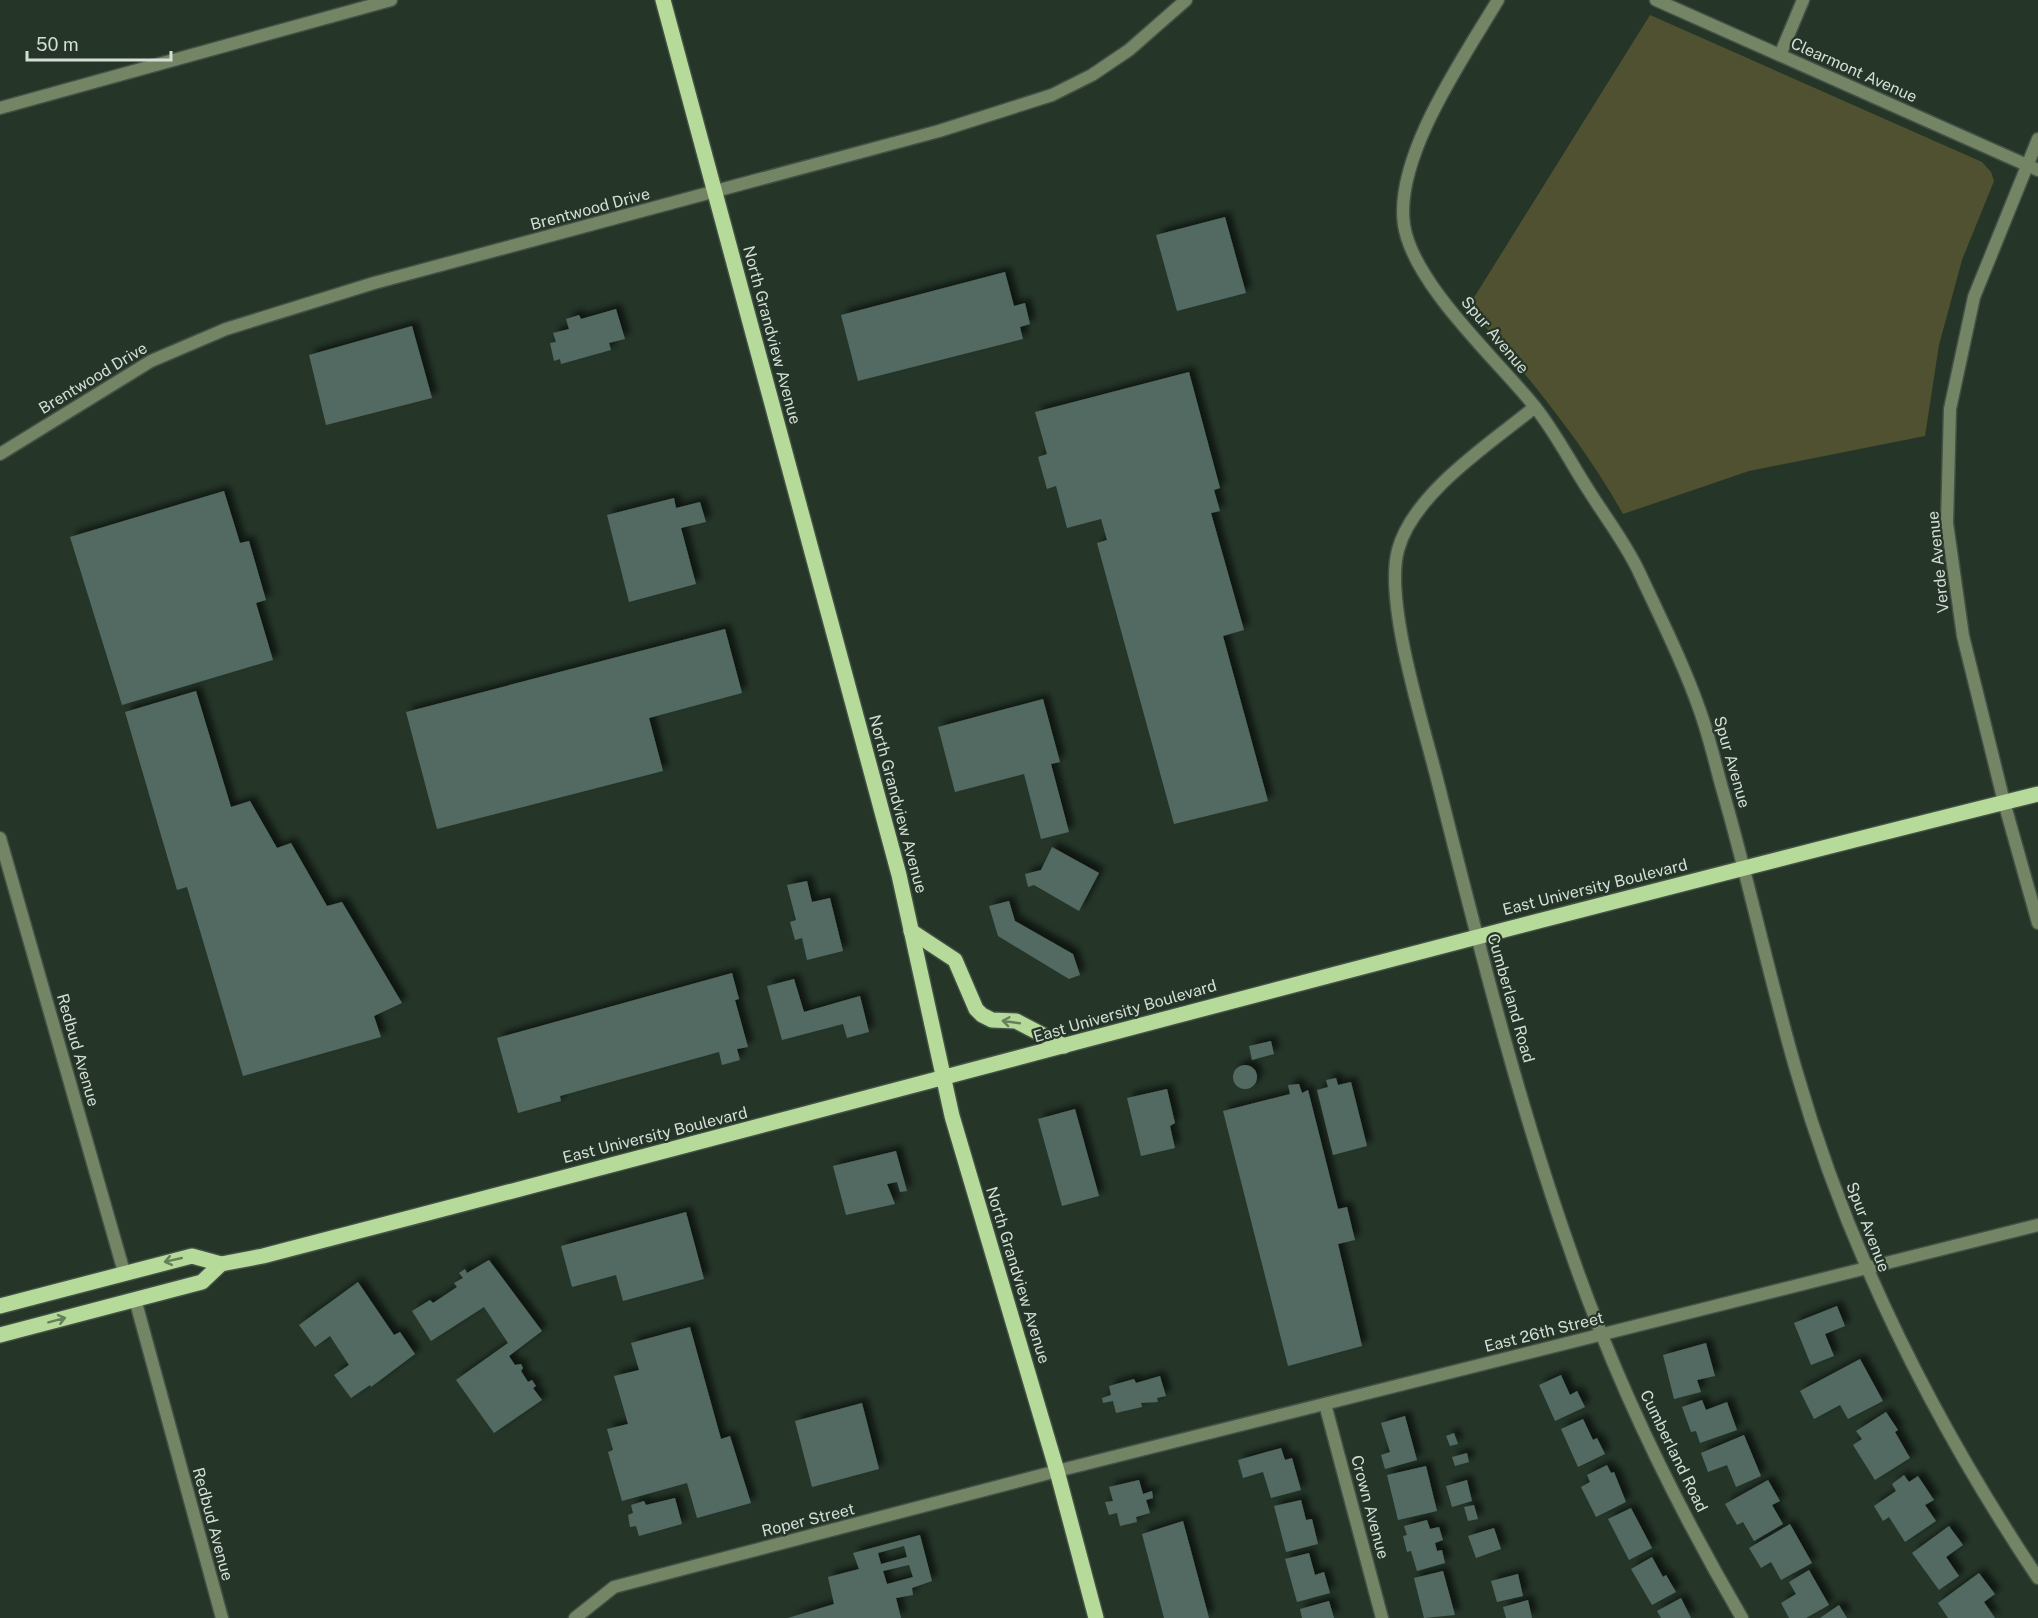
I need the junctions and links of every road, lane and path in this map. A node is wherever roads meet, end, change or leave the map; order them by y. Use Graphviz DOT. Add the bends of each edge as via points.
graph roads {
  1 [pos="391,0"];
  2 [pos="663,0"];
  3 [pos="1186,0"];
  4 [pos="1498,0"];
  5 [pos="1656,0"];
  6 [pos="1803,0"];
  7 [pos="1780,55"];
  8 [pos="0,108"];
  9 [pos="2038,139"];
  10 [pos="2032,168"];
  11 [pos="715,193"];
  12 [pos="1535,407"];
  13 [pos="0,454"];
  14 [pos="2038,794"];
  15 [pos="2004,802"];
  16 [pos="0,838"];
  17 [pos="1745,868"];
  18 [pos="2038,922"];
  19 [pos="911,931"];
  20 [pos="1477,936"];
  21 [pos="1064,1046"];
  22 [pos="944,1079"];
  23 [pos="2038,1225"];
  24 [pos="221,1264"];
  25 [pos="1865,1268"];
  26 [pos="124,1272"];
  27 [pos="135,1299"];
  28 [pos="0,1306"];
  29 [pos="1602,1334"];
  30 [pos="0,1335"];
  31 [pos="1325,1404"];
  32 [pos="1058,1471"];
  33 [pos="2038,1578"];
  34 [pos="222,1618"];
  35 [pos="575,1618"];
  36 [pos="1096,1618"];
  37 [pos="1382,1618"];
  38 [pos="1742,1618"];
  1 -- 8 [label="street"];
  2 -- 11 [label="main road, North Grandview Avenue"];
  3 -- 11 [label="street, Brentwood Drive" via="1129,50 1052,95 939,131"];
  4 -- 12 [label="street, Spur Avenue" via="1430,119 1413,158 1404,187 1403,219 1410,248 1423,271"];
  5 -- 7 [label="street, Clearmont Avenue"];
  6 -- 7 [label="street"];
  7 -- 10 [label="street, Clearmont Avenue"];
  9 -- 10 [label="street, Verde Avenue"];
  10 -- 15 [label="street, Verde Avenue" via="1977,286 1950,409 1948,534 1963,636"];
  11 -- 13 [label="street, Brentwood Drive" via="374,283 226,329 151,361"];
  11 -- 19 [label="main road, North Grandview Avenue"];
  12 -- 17 [label="street, Spur Avenue" via="1637,567 1701,712"];
  12 -- 20 [label="street, Cumberland Road" via="1424,504 1405,532 1396,561 1396,596 1404,640"];
  14 -- 15 [label="main road, East University Boulevard"];
  15 -- 17 [label="main road, East University Boulevard"];
  15 -- 18 [label="street, Verde Avenue"];
  16 -- 26 [label="street, Redbud Avenue"];
  17 -- 20 [label="main road, East University Boulevard"];
  17 -- 25 [label="street, Spur Avenue" via="1796,1070"];
  21 -- 19 [label="main road, one-way" via="1017,1021 992,1020 982,1015 955,960"];
  19 -- 22 [label="main road, North Grandview Avenue"];
  20 -- 21 [label="main road, East University Boulevard"];
  20 -- 29 [label="street, Cumberland Road" via="1538,1154"];
  21 -- 22 [label="main road, East University Boulevard"];
  22 -- 24 [label="main road, East University Boulevard"];
  22 -- 32 [label="main road, North Grandview Avenue"];
  23 -- 25 [label="street, East 26th Street"];
  24 -- 26 [label="main road, East University Boulevard, one-way" via="192,1256"];
  24 -- 27 [label="main road, East University Boulevard" via="202,1282"];
  25 -- 29 [label="street, East 26th Street"];
  25 -- 33 [label="street, Spur Avenue" via="1943,1428"];
  26 -- 28 [label="main road, East University Boulevard"];
  30 -- 27 [label="main road, East University Boulevard, one-way"];
  27 -- 34 [label="street, Redbud Avenue"];
  29 -- 31 [label="street, East 26th Street"];
  29 -- 38 [label="street, Cumberland Road" via="1696,1535"];
  31 -- 32 [label="street, East 26th Street"];
  31 -- 37 [label="street, Crown Avenue"];
  32 -- 35 [label="street, Roper Street" via="614,1587"];
  32 -- 36 [label="main road, North Grandview Avenue"];
}
